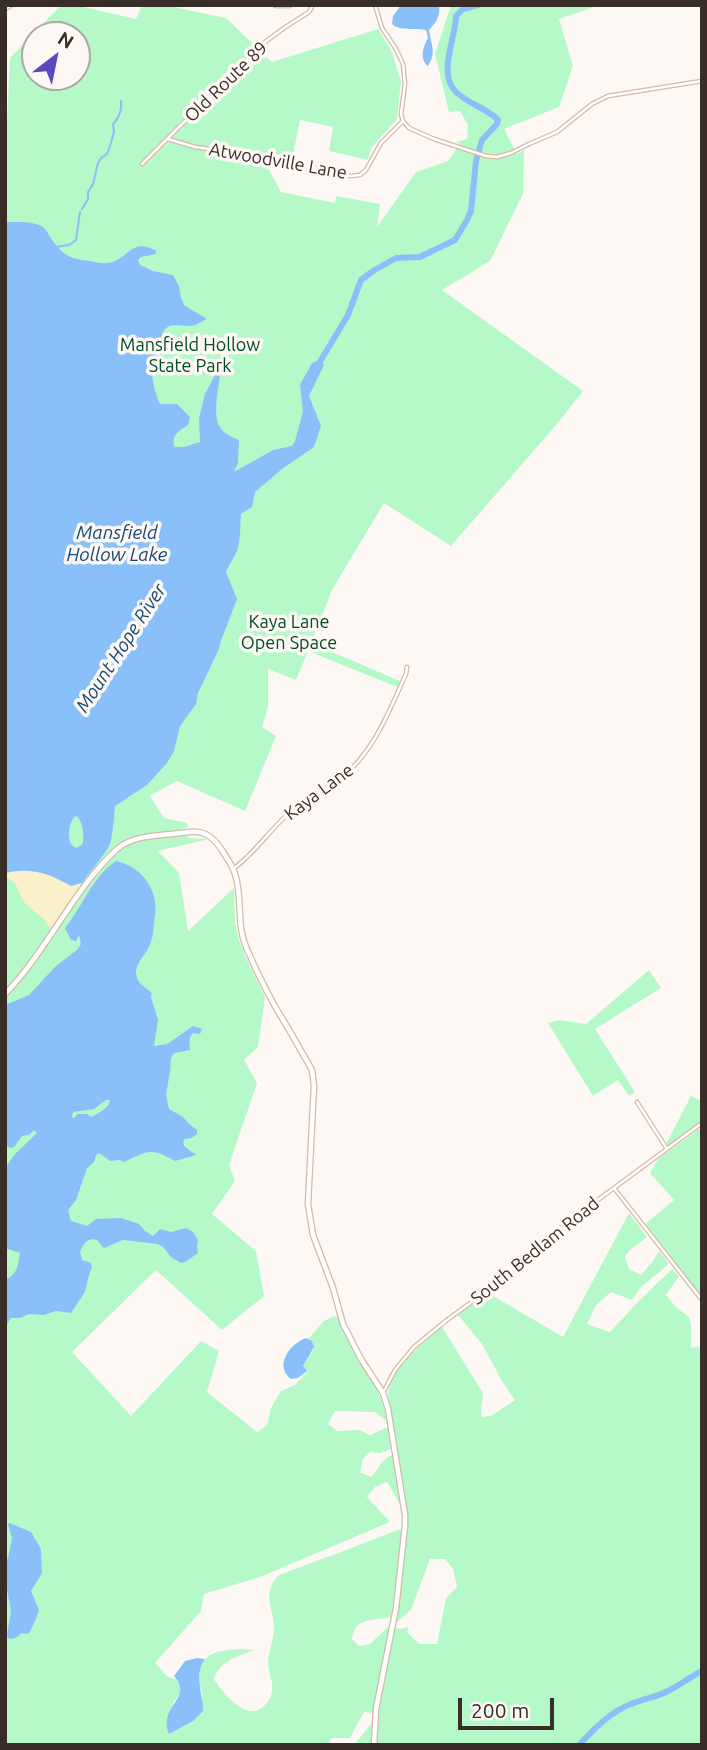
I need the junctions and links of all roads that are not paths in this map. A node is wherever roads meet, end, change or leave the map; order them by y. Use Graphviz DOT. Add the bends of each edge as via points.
graph roads {
  1 [pos="10,5"];
  2 [pos="276,5"];
  3 [pos="289,5"];
  4 [pos="313,5"];
  5 [pos="375,5"];
  6 [pos="5,8"];
  7 [pos="702,81"];
  8 [pos="403,121"];
  9 [pos="169,139"];
  10 [pos="142,164"];
  11 [pos="407,667"];
  12 [pos="233,869"];
  13 [pos="5,994"];
  14 [pos="637,1102"];
  15 [pos="702,1124"];
  16 [pos="667,1149"];
  17 [pos="614,1188"];
  18 [pos="702,1300"];
  19 [pos="383,1393"];
  20 [pos="374,1745"];
  1 -- 6 [label="street"];
  2 -- 3 [label="street"];
  4 -- 9 [label="street, Old Route 89" via="261,45"];
  5 -- 8 [label="street" via="382,28 403,64"];
  7 -- 8 [label="street" via="608,96 558,132 492,157 418,132"];
  8 -- 9 [label="street, Atwoodville Lane" via="381,143 366,170 351,176"];
  9 -- 10 [label="street, Old Route 89"];
  11 -- 12 [label="street, Kaya Lane" via="379,730 355,766 288,814"];
  12 -- 13 [label="street" via="206,833 125,843"];
  12 -- 19 [label="street" via="245,944 312,1070 307,1204 313,1235 351,1342"];
  14 -- 16 [label="street"];
  15 -- 16 [label="street, South Bedlam Road"];
  16 -- 17 [label="street, South Bedlam Road"];
  17 -- 18 [label="street"];
  17 -- 19 [label="street, South Bedlam Road" via="414,1347"];
  19 -- 20 [label="street" via="405,1526"];
}
